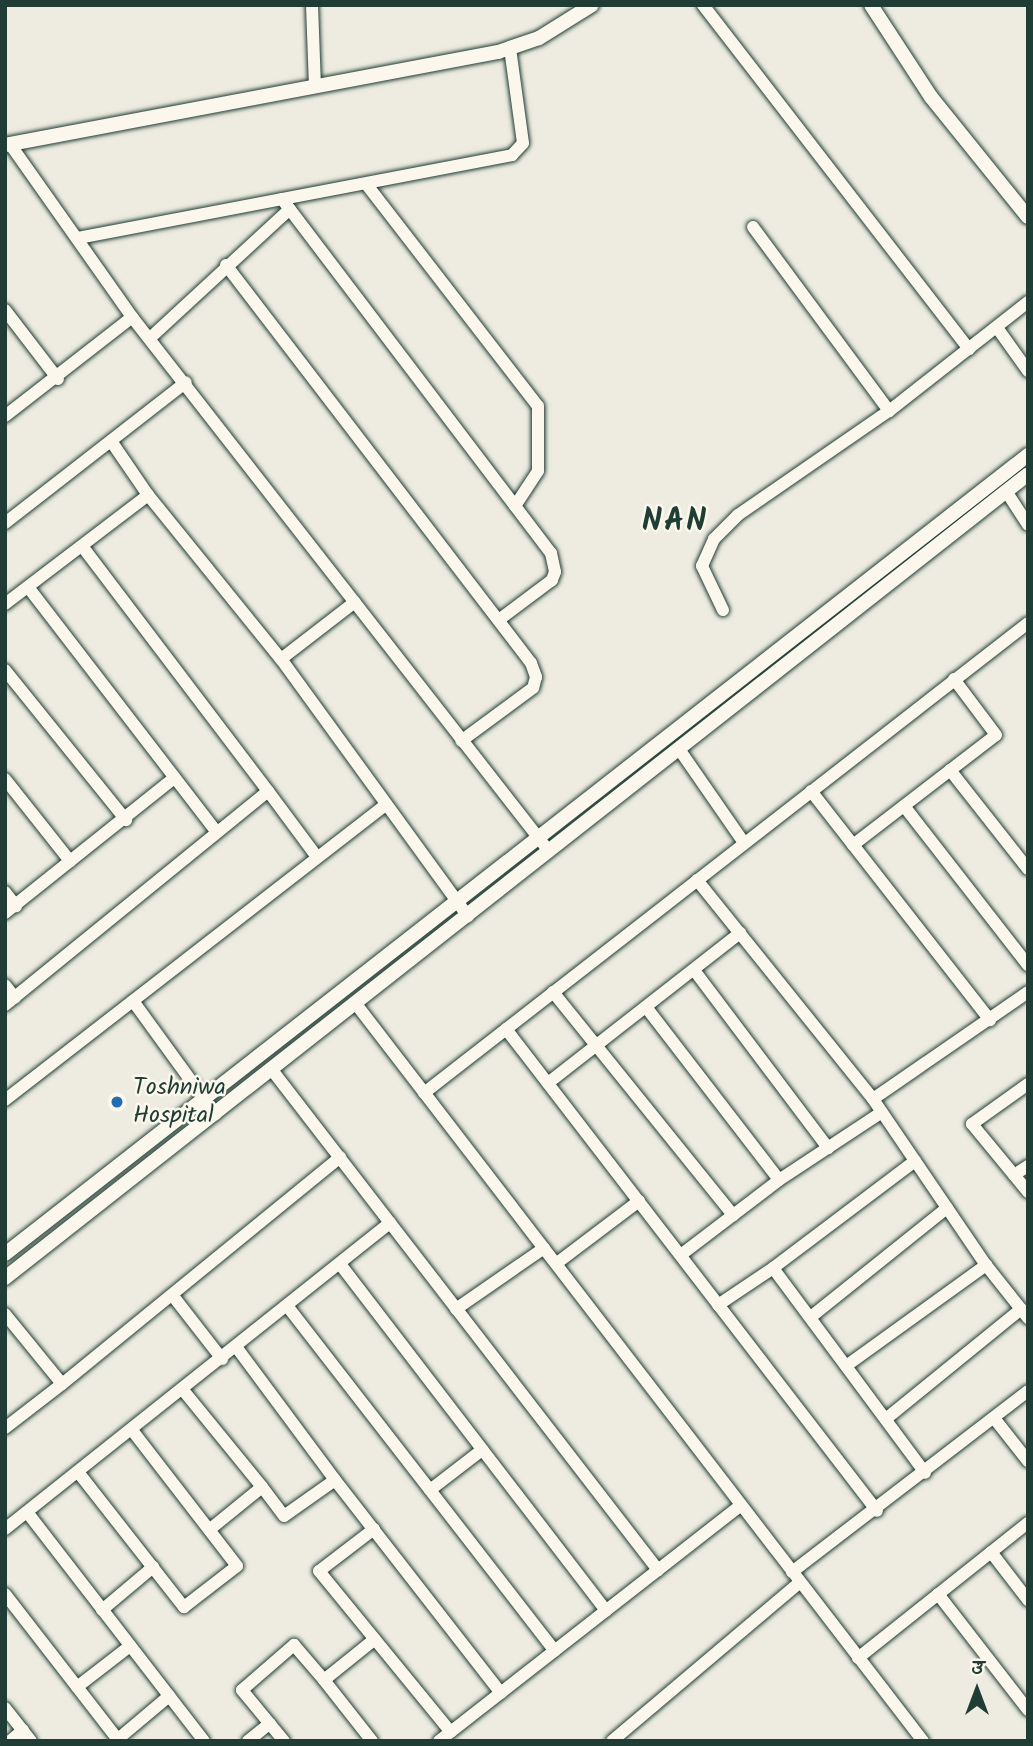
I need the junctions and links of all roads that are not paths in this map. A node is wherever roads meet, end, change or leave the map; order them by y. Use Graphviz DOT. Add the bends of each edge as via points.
graph roads {
  1 [pos="313,5"];
  2 [pos="592,5"];
  3 [pos="703,5"];
  4 [pos="871,5"];
  5 [pos="510,48"];
  6 [pos="315,87"];
  7 [pos="8,144"];
  8 [pos="367,184"];
  9 [pos="286,204"];
  10 [pos="1028,217"];
  11 [pos="753,227"];
  12 [pos="78,238"];
  13 [pos="226,265"];
  14 [pos="1028,302"];
  15 [pos="5,310"];
  16 [pos="132,317"];
  17 [pos="998,329"];
  18 [pos="150,338"];
  19 [pos="970,349"];
  20 [pos="1028,371"];
  21 [pos="58,379"];
  22 [pos="187,382"];
  23 [pos="889,411"];
  24 [pos="5,416"];
  25 [pos="111,441"];
  26 [pos="1028,455"];
  27 [pos="1028,474"];
  28 [pos="1006,491"];
  29 [pos="148,495"];
  30 [pos="515,506"];
  31 [pos="5,523"];
  32 [pos="1028,526"];
  33 [pos="82,546"];
  34 [pos="28,587"];
  35 [pos="355,602"];
  36 [pos="5,604"];
  37 [pos="723,610"];
  38 [pos="500,619"];
  39 [pos="1028,624"];
  40 [pos="281,659"];
  41 [pos="5,670"];
  42 [pos="954,679"];
  43 [pos="461,741"];
  44 [pos="679,750"];
  45 [pos="950,770"];
  46 [pos="174,778"];
  47 [pos="5,779"];
  48 [pos="268,791"];
  49 [pos="811,791"];
  50 [pos="386,805"];
  51 [pos="904,806"];
  52 [pos="126,820"];
  53 [pos="217,832"];
  54 [pos="537,837"];
  55 [pos="744,843"];
  56 [pos="853,845"];
  57 [pos="549,852"];
  58 [pos="317,858"];
  59 [pos="70,861"];
  60 [pos="1028,869"];
  61 [pos="697,880"];
  62 [pos="5,892"];
  63 [pos="457,900"];
  64 [pos="11,910"];
  65 [pos="468,916"];
  66 [pos="740,933"];
  67 [pos="1028,965"];
  68 [pos="694,970"];
  69 [pos="5,985"];
  70 [pos="554,992"];
  71 [pos="1028,992"];
  72 [pos="10,1001"];
  73 [pos="133,1001"];
  74 [pos="356,1004"];
  75 [pos="646,1007"];
  76 [pos="990,1020"];
  77 [pos="506,1029"];
  78 [pos="598,1044"];
  79 [pos="272,1070"];
  80 [pos="548,1083"];
  81 [pos="1028,1084"];
  82 [pos="425,1093"];
  83 [pos="205,1098"];
  84 [pos="873,1099"];
  85 [pos="5,1100"];
  86 [pos="882,1112"];
  87 [pos="215,1114"];
  88 [pos="828,1148"];
  89 [pos="340,1157"];
  90 [pos="915,1161"];
  91 [pos="1028,1166"];
  92 [pos="1014,1175"];
  93 [pos="779,1180"];
  94 [pos="1028,1192"];
  95 [pos="639,1201"];
  96 [pos="947,1208"];
  97 [pos="733,1215"];
  98 [pos="390,1223"];
  99 [pos="544,1248"];
  100 [pos="5,1254"];
  101 [pos="682,1254"];
  102 [pos="557,1263"];
  103 [pos="340,1265"];
  104 [pos="986,1265"];
  105 [pos="773,1268"];
  106 [pos="5,1278"];
  107 [pos="173,1296"];
  108 [pos="718,1305"];
  109 [pos="288,1307"];
  110 [pos="456,1309"];
  111 [pos="5,1314"];
  112 [pos="1025,1314"];
  113 [pos="811,1316"];
  114 [pos="237,1348"];
  115 [pos="222,1359"];
  116 [pos="846,1366"];
  117 [pos="62,1384"];
  118 [pos="183,1390"];
  119 [pos="1028,1391"];
  120 [pos="887,1418"];
  121 [pos="994,1418"];
  122 [pos="5,1428"];
  123 [pos="132,1430"];
  124 [pos="482,1450"];
  125 [pos="1028,1461"];
  126 [pos="78,1472"];
  127 [pos="925,1473"];
  128 [pos="335,1480"];
  129 [pos="262,1487"];
  130 [pos="430,1490"];
  131 [pos="741,1505"];
  132 [pos="877,1511"];
  133 [pos="27,1512"];
  134 [pos="1028,1523"];
  135 [pos="5,1529"];
  136 [pos="374,1529"];
  137 [pos="209,1530"];
  138 [pos="991,1552"];
  139 [pos="153,1567"];
  140 [pos="658,1570"];
  141 [pos="796,1577"];
  142 [pos="5,1594"];
  143 [pos="938,1594"];
  144 [pos="1028,1600"];
  145 [pos="102,1610"];
  146 [pos="606,1611"];
  147 [pos="375,1639"];
  148 [pos="130,1646"];
  149 [pos="555,1651"];
  150 [pos="858,1658"];
  151 [pos="324,1680"];
  152 [pos="77,1687"];
  153 [pos="501,1693"];
  154 [pos="169,1696"];
  155 [pos="5,1708"];
  156 [pos="1028,1710"];
  157 [pos="270,1723"];
  158 [pos="452,1732"];
  159 [pos="27,1735"];
  160 [pos="915,1738"];
  161 [pos="119,1740"];
  162 [pos="10,1741"];
  163 [pos="204,1741"];
  164 [pos="248,1741"];
  165 [pos="284,1741"];
  166 [pos="372,1741"];
  167 [pos="439,1741"];
  168 [pos="612,1741"];
  1 -- 6 [label="street"];
  2 -- 5 [label="street" via="538,38"];
  3 -- 19 [label="street"];
  4 -- 10 [label="street" via="931,97"];
  5 -- 6 [label="street"];
  5 -- 8 [label="street" via="523,143 519,151"];
  6 -- 7 [label="street"];
  7 -- 12 [label="street"];
  8 -- 9 [label="street"];
  8 -- 30 [label="street" via="538,406 538,471"];
  9 -- 12 [label="street"];
  9 -- 13 [label="street"];
  9 -- 30 [label="street"];
  11 -- 23 [label="street"];
  12 -- 16 [label="street"];
  13 -- 18 [label="street"];
  13 -- 38 [label="street"];
  14 -- 17 [label="street"];
  15 -- 21 [label="street"];
  16 -- 18 [label="street"];
  16 -- 21 [label="street"];
  17 -- 19 [label="street"];
  17 -- 20 [label="street"];
  18 -- 22 [label="street"];
  19 -- 23 [label="street"];
  21 -- 24 [label="street"];
  22 -- 25 [label="street"];
  22 -- 35 [label="street"];
  23 -- 37 [label="street" via="738,515 714,539 702,566"];
  25 -- 29 [label="street"];
  25 -- 31 [label="street"];
  26 -- 54 [label="street"];
  27 -- 28 [label="street"];
  28 -- 32 [label="street"];
  28 -- 44 [label="street"];
  29 -- 33 [label="street"];
  29 -- 40 [label="street"];
  30 -- 38 [label="street" via="548,547 555,572 546,586"];
  33 -- 34 [label="street"];
  33 -- 48 [label="street"];
  34 -- 36 [label="street"];
  34 -- 46 [label="street"];
  35 -- 40 [label="street"];
  35 -- 43 [label="street"];
  38 -- 43 [label="street" via="531,663 536,677 533,688"];
  39 -- 42 [label="street"];
  40 -- 50 [label="street"];
  41 -- 52 [label="street"];
  42 -- 45 [label="street" via="996,735"];
  42 -- 49 [label="street"];
  43 -- 54 [label="street"];
  44 -- 55 [label="street"];
  44 -- 57 [label="street"];
  45 -- 51 [label="street"];
  45 -- 60 [label="street"];
  46 -- 52 [label="street"];
  46 -- 53 [label="street"];
  47 -- 59 [label="street"];
  48 -- 53 [label="street"];
  48 -- 58 [label="street"];
  49 -- 55 [label="street"];
  49 -- 56 [label="street"];
  50 -- 58 [label="street"];
  50 -- 63 [label="street"];
  51 -- 56 [label="street"];
  51 -- 67 [label="street"];
  52 -- 59 [label="street"];
  53 -- 72 [label="street"];
  54 -- 57 [label="street"];
  54 -- 63 [label="street"];
  55 -- 61 [label="street"];
  56 -- 76 [label="street"];
  57 -- 65 [label="street"];
  58 -- 73 [label="street"];
  59 -- 64 [label="street"];
  61 -- 66 [label="street"];
  61 -- 70 [label="street"];
  62 -- 64 [label="street"];
  63 -- 65 [label="street"];
  63 -- 83 [label="street"];
  65 -- 74 [label="street"];
  66 -- 68 [label="street"];
  66 -- 84 [label="street"];
  68 -- 75 [label="street"];
  68 -- 88 [label="street"];
  69 -- 72 [label="street"];
  70 -- 77 [label="street"];
  70 -- 78 [label="street"];
  71 -- 76 [label="street"];
  73 -- 83 [label="street"];
  73 -- 85 [label="street"];
  74 -- 79 [label="street"];
  74 -- 82 [label="street"];
  75 -- 78 [label="street"];
  75 -- 93 [label="street"];
  76 -- 84 [label="street"];
  77 -- 80 [label="street"];
  77 -- 82 [label="street"];
  78 -- 80 [label="street"];
  78 -- 97 [label="street"];
  79 -- 87 [label="street"];
  79 -- 89 [label="street"];
  80 -- 95 [label="street"];
  81 -- 92 [label="street" via="972,1124"];
  82 -- 99 [label="street"];
  83 -- 87 [label="street"];
  83 -- 100 [label="street"];
  84 -- 86 [label="street"];
  86 -- 88 [label="street"];
  86 -- 90 [label="street"];
  87 -- 106 [label="street"];
  88 -- 93 [label="street"];
  89 -- 98 [label="street"];
  89 -- 107 [label="street"];
  90 -- 96 [label="street"];
  90 -- 105 [label="street"];
  91 -- 92 [label="street"];
  92 -- 94 [label="street"];
  93 -- 97 [label="street"];
  95 -- 101 [label="street"];
  95 -- 102 [label="street"];
  96 -- 104 [label="street"];
  96 -- 113 [label="street"];
  97 -- 101 [label="street"];
  98 -- 103 [label="street"];
  98 -- 110 [label="street"];
  99 -- 102 [label="street"];
  99 -- 110 [label="street"];
  101 -- 108 [label="street"];
  102 -- 131 [label="street"];
  103 -- 109 [label="street"];
  103 -- 124 [label="street"];
  104 -- 112 [label="street"];
  104 -- 116 [label="street"];
  105 -- 108 [label="street"];
  105 -- 113 [label="street"];
  107 -- 115 [label="street"];
  107 -- 117 [label="street"];
  108 -- 132 [label="street"];
  109 -- 114 [label="street"];
  109 -- 130 [label="street"];
  110 -- 140 [label="street"];
  111 -- 117 [label="street"];
  112 -- 120 [label="street"];
  113 -- 116 [label="street"];
  114 -- 115 [label="street"];
  114 -- 128 [label="street"];
  115 -- 118 [label="street"];
  116 -- 120 [label="street"];
  117 -- 122 [label="street"];
  118 -- 123 [label="street"];
  118 -- 129 [label="street"];
  119 -- 121 [label="street"];
  120 -- 127 [label="street"];
  121 -- 125 [label="street"];
  121 -- 127 [label="street"];
  123 -- 126 [label="street"];
  123 -- 137 [label="street"];
  124 -- 130 [label="street"];
  124 -- 146 [label="street"];
  126 -- 133 [label="street"];
  126 -- 139 [label="street"];
  127 -- 132 [label="street"];
  128 -- 129 [label="street" via="284,1516"];
  128 -- 136 [label="street"];
  129 -- 137 [label="street"];
  130 -- 149 [label="street"];
  131 -- 140 [label="street"];
  131 -- 141 [label="street"];
  132 -- 141 [label="street"];
  133 -- 135 [label="street"];
  133 -- 145 [label="street"];
  134 -- 138 [label="street"];
  136 -- 147 [label="street" via="319,1571"];
  136 -- 153 [label="street"];
  137 -- 139 [label="street" via="237,1566 184,1606"];
  138 -- 143 [label="street"];
  138 -- 144 [label="street"];
  139 -- 145 [label="street"];
  140 -- 146 [label="street"];
  141 -- 150 [label="street"];
  141 -- 168 [label="street"];
  142 -- 152 [label="street"];
  143 -- 150 [label="street"];
  143 -- 156 [label="street"];
  145 -- 148 [label="street"];
  146 -- 149 [label="street"];
  147 -- 151 [label="street"];
  147 -- 158 [label="street"];
  148 -- 152 [label="street"];
  148 -- 154 [label="street"];
  149 -- 153 [label="street"];
  150 -- 160 [label="street"];
  151 -- 157 [label="street" via="294,1644 242,1690"];
  151 -- 166 [label="street"];
  152 -- 161 [label="street"];
  153 -- 158 [label="street"];
  154 -- 161 [label="street"];
  154 -- 163 [label="street"];
  155 -- 159 [label="street"];
  157 -- 164 [label="street"];
  157 -- 165 [label="street"];
  158 -- 167 [label="street"];
  159 -- 162 [label="street"];
}
